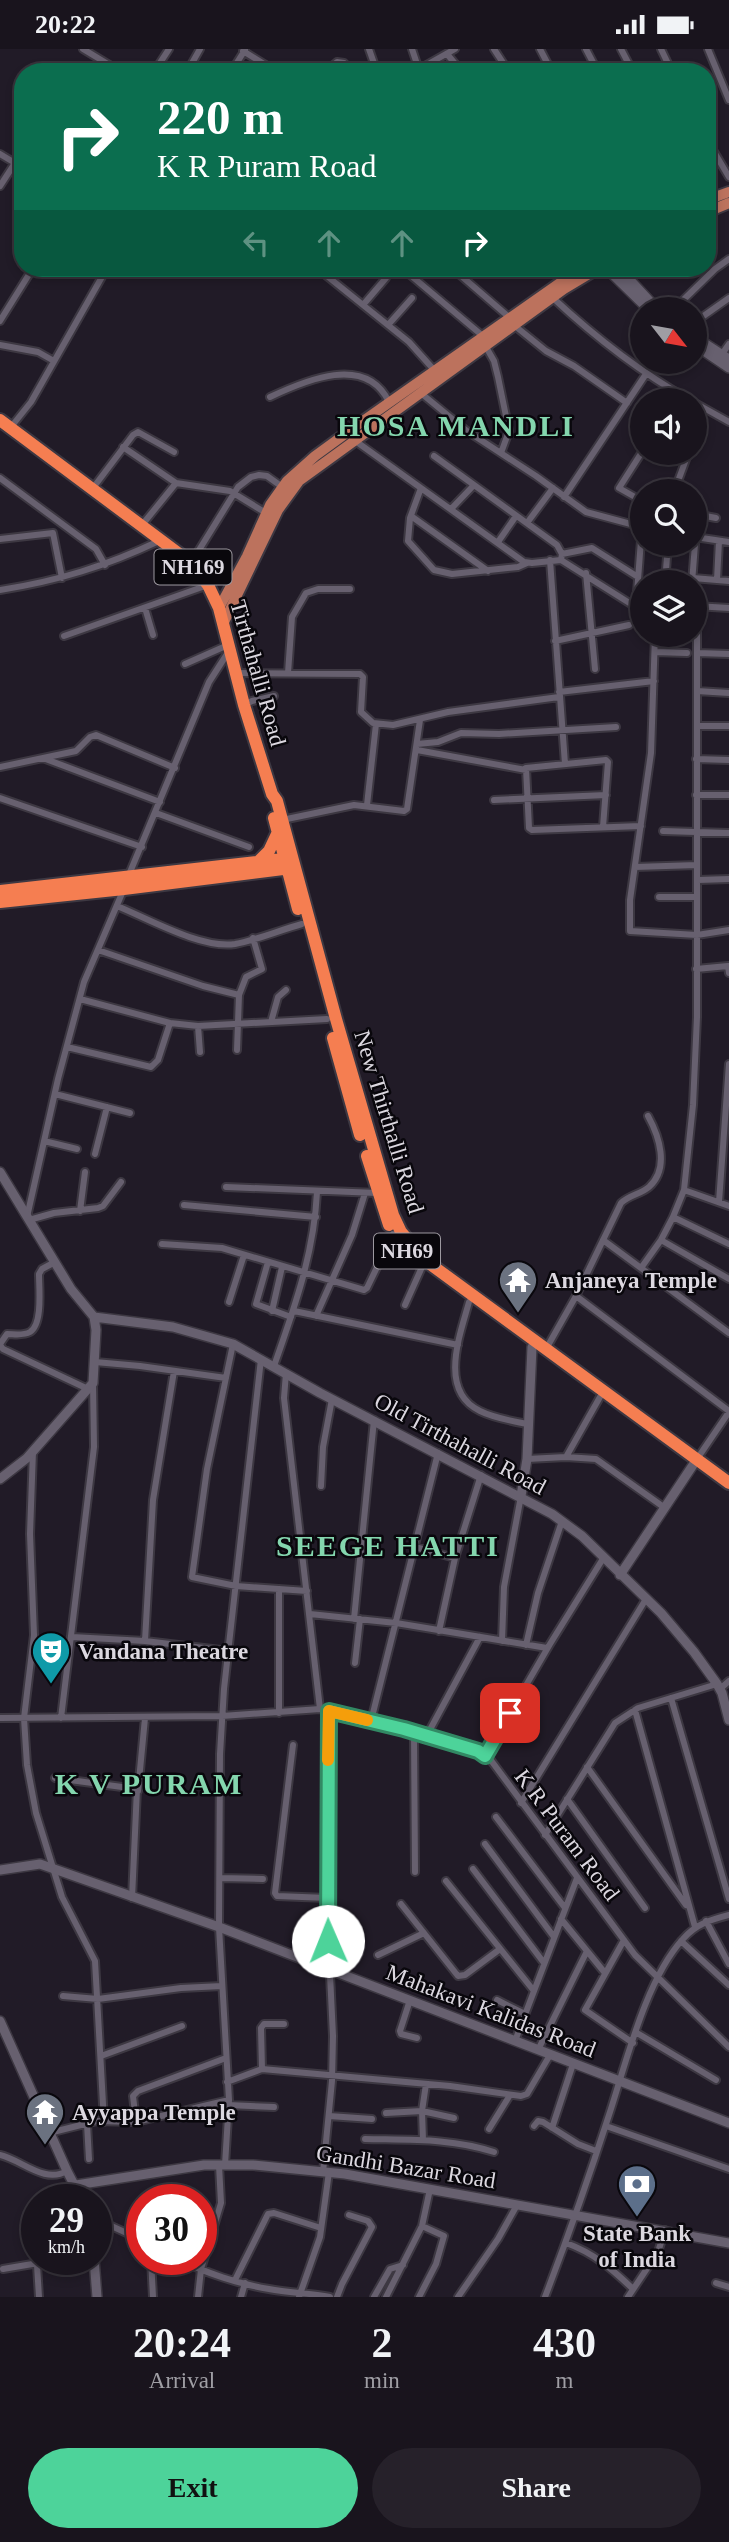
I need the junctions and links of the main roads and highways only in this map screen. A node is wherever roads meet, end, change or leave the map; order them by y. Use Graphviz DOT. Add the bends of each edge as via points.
graph roads {
  1 [pos="567,277"];
  2 [pos="585,277"];
  3 [pos="512,322"];
  4 [pos="485,342"];
  5 [pos="5,424"];
  6 [pos="219,608"];
  7 [pos="224,622"];
  8 [pos="272,794"];
  9 [pos="277,834"];
  10 [pos="289,863"];
  11 [pos="261,867"];
  12 [pos="126,884"];
  13 [pos="291,887"];
  14 [pos="0,891"];
  15 [pos="0,901"];
  16 [pos="375,1187"];
  17 [pos="695,1462"];
  18 [pos="729,1483"];
  19 [pos="729,1492"];
  1 -- 3 [label="main road"];
  2 -- 3 [label="main road"];
  3 -- 4 [label="main road"];
  4 -- 6 [label="main road" via="389,403 315,456 281,487"];
  4 -- 7 [label="main road" via="422,394 308,473 285,498"];
  5 -- 6 [label="highway, Tirthahalli Road / NH169" via="191,563"];
  6 -- 7 [label="highway, Tirthahalli Road / NH169"];
  7 -- 8 [label="highway, Tirthahalli Road / NH169"];
  8 -- 9 [label="highway, NH169"];
  8 -- 10 [label="highway, Tirthahalli Road / NH169"];
  9 -- 10 [label="highway, NH169"];
  9 -- 11 [label="highway"];
  10 -- 11 [label="highway"];
  10 -- 13 [label="highway, NH69"];
  10 -- 16 [label="highway, New Thirthalli Road / NH69"];
  11 -- 12 [label="highway"];
  11 -- 13 [label="highway"];
  12 -- 14 [label="highway"];
  12 -- 15 [label="highway"];
  13 -- 16 [label="highway, NH69"];
  16 -- 17 [label="highway, New Thirthalli Road / NH69" via="401,1232 426,1261"];
  16 -- 17 [label="highway, NH69" via="393,1234 422,1267"];
  17 -- 18 [label="highway, New Thirthalli Road / NH69"];
  17 -- 19 [label="highway, NH69"];
}
